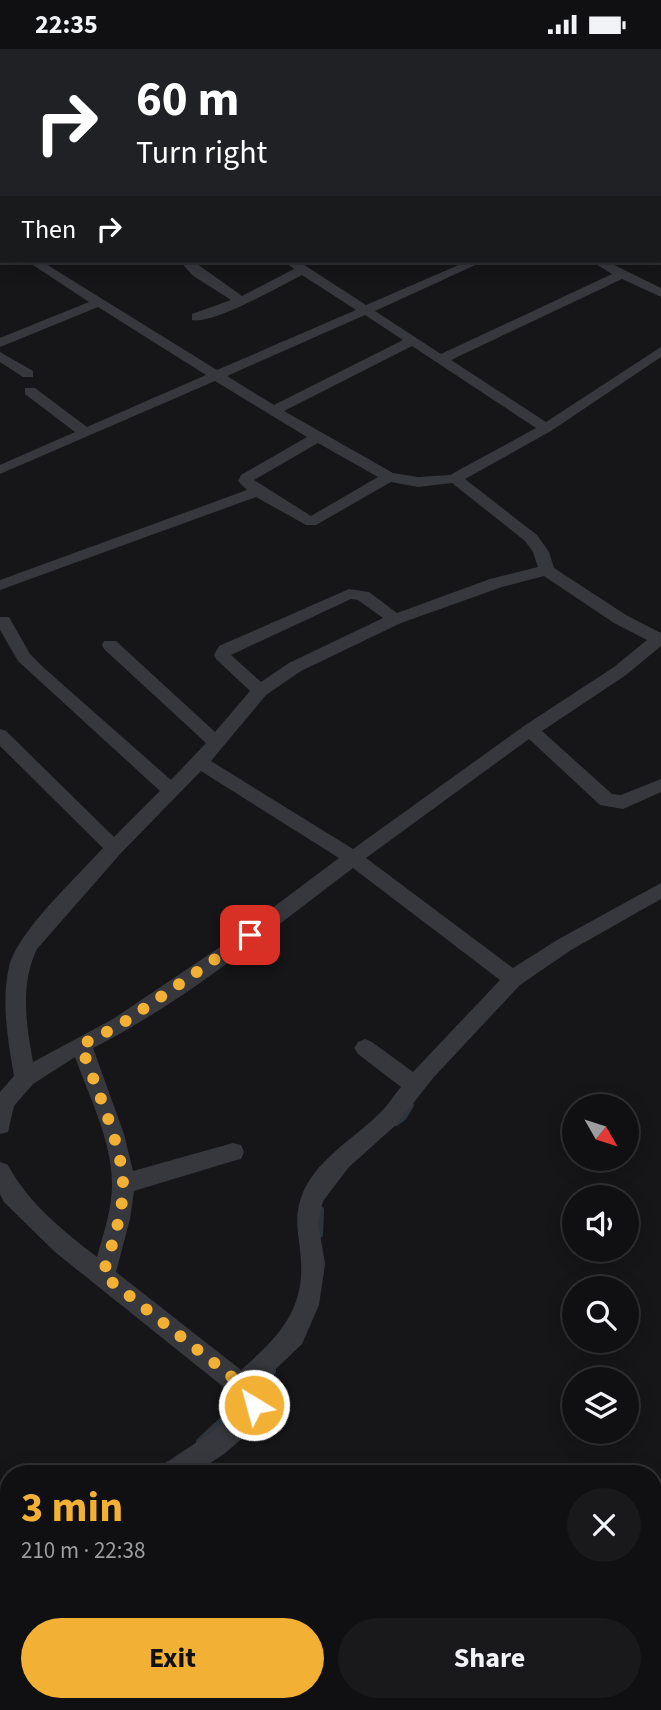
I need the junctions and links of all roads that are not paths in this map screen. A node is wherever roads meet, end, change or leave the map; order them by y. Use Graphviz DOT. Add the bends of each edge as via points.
graph roads {
  1 [pos="36,263"];
  2 [pos="188,263"];
  3 [pos="294,263"];
  4 [pos="473,263"];
  5 [pos="601,263"];
  6 [pos="304,269"];
  7 [pos="622,274"];
  8 [pos="661,293"];
  9 [pos="241,301"];
  10 [pos="100,302"];
  11 [pos="365,309"];
  12 [pos="197,317"];
  13 [pos="412,341"];
  14 [pos="0,343"];
  15 [pos="661,351"];
  16 [pos="0,356"];
  17 [pos="441,359"];
  18 [pos="28,374"];
  19 [pos="215,375"];
  20 [pos="30,391"];
  21 [pos="273,411"];
  22 [pos="546,428"];
  23 [pos="85,432"];
  24 [pos="317,437"];
  25 [pos="0,470"];
  26 [pos="389,477"];
  27 [pos="455,478"];
  28 [pos="257,491"];
  29 [pos="547,570"];
  30 [pos="0,585"];
  31 [pos="395,619"];
  32 [pos="1,620"];
  33 [pos="660,640"];
  34 [pos="110,645"];
  35 [pos="260,691"];
  36 [pos="530,730"];
  37 [pos="0,735"];
  38 [pos="215,742"];
  39 [pos="200,762"];
  40 [pos="661,785"];
  41 [pos="171,791"];
  42 [pos="114,848"];
  43 [pos="353,857"];
  44 [pos="661,890"];
  45 [pos="513,979"];
  46 [pos="81,1045"];
  47 [pos="365,1048"];
  48 [pos="26,1078"];
  49 [pos="414,1085"];
  50 [pos="2,1100"];
  51 [pos="0,1125"];
  52 [pos="233,1152"];
  53 [pos="0,1172"];
  54 [pos="123,1184"];
  55 [pos="103,1275"];
  56 [pos="247,1390"];
  57 [pos="185,1465"];
  1 -- 10 [label="street"];
  2 -- 9 [label="street"];
  3 -- 6 [label="street"];
  4 -- 11 [label="street"];
  5 -- 7 [label="street"];
  6 -- 9 [label="street"];
  6 -- 11 [label="street"];
  7 -- 8 [label="street"];
  7 -- 17 [label="street"];
  9 -- 12 [label="street"];
  10 -- 14 [label="street"];
  10 -- 19 [label="street"];
  11 -- 13 [label="street"];
  11 -- 19 [label="street"];
  13 -- 17 [label="street"];
  13 -- 21 [label="street"];
  15 -- 22 [label="street"];
  16 -- 18 [label="street"];
  17 -- 22 [label="street"];
  19 -- 21 [label="street"];
  19 -- 23 [label="street"];
  20 -- 23 [label="street"];
  21 -- 24 [label="street"];
  22 -- 27 [label="street"];
  23 -- 25 [label="street"];
  24 -- 26 [label="street"];
  24 -- 28 [label="street" via="246,478"];
  26 -- 27 [label="street" via="428,482"];
  26 -- 28 [label="street" via="310,522"];
  27 -- 29 [label="street" via="531,538"];
  28 -- 30 [label="street"];
  29 -- 31 [label="street" via="485,586"];
  29 -- 33 [label="street"];
  31 -- 35 [label="street" via="295,667"];
  31 -- 35 [label="street" via="363,596 349,594 225,650 226,660"];
  32 -- 41 [label="street" via="38,672"];
  33 -- 36 [label="street"];
  34 -- 38 [label="street"];
  35 -- 38 [label="street"];
  36 -- 40 [label="street" via="607,800 623,802"];
  36 -- 43 [label="street"];
  37 -- 42 [label="street"];
  38 -- 39 [label="street"];
  39 -- 41 [label="street"];
  39 -- 43 [label="street"];
  41 -- 42 [label="street"];
  42 -- 48 [label="street" via="40,929 19,965 16,1006"];
  43 -- 45 [label="street"];
  43 -- 46 [label="street" via="230,950 120,1025"];
  44 -- 45 [label="street"];
  45 -- 49 [label="street"];
  46 -- 48 [label="street"];
  46 -- 54 [label="street" via="115,1145"];
  47 -- 49 [label="street"];
  48 -- 50 [label="street"];
  49 -- 56 [label="street" via="389,1118 341,1160 312,1198 307,1222 313,1264 307,1305 293,1336"];
  50 -- 51 [label="street"];
  52 -- 54 [label="street"];
  53 -- 55 [label="street" via="12,1195 62,1245"];
  54 -- 55 [label="street" via="119,1221"];
  55 -- 56 [label="street"];
  56 -- 57 [label="street" via="251,1415"];
}
